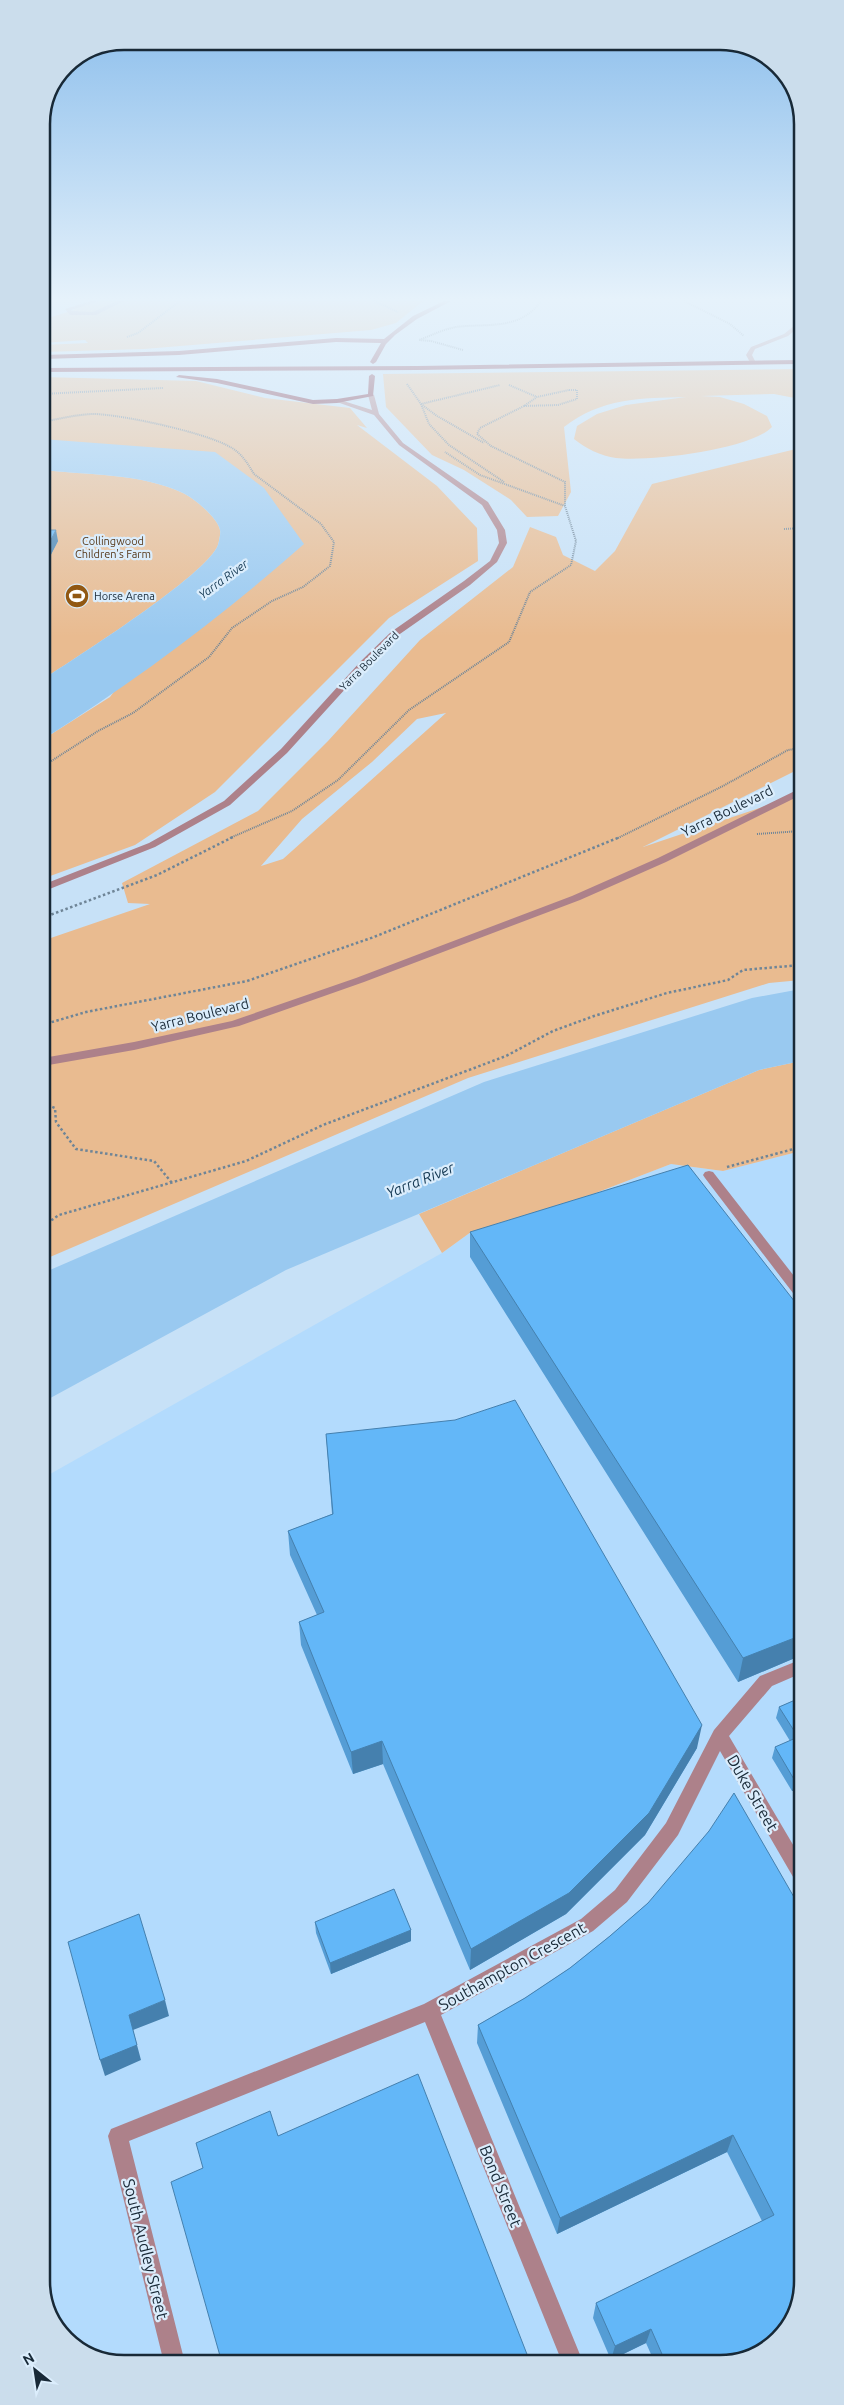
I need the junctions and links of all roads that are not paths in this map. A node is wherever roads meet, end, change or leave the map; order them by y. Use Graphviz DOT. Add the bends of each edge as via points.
graph roads {
  1 [pos="376,414"];
  2 [pos="794,794"];
  3 [pos="50,886"];
  4 [pos="50,1061"];
  5 [pos="709,1175"];
  6 [pos="794,1284"];
  7 [pos="794,1669"];
  8 [pos="720,1735"];
  9 [pos="794,1862"];
  10 [pos="430,2011"];
  11 [pos="118,2136"];
  12 [pos="172,2355"];
  13 [pos="570,2355"];
  1 -- 3 [label="street, Yarra Boulevard" via="401,444 485,504 502,530 503,543 493,562 394,634 284,751 227,802 152,845"];
  2 -- 4 [label="street, Yarra Boulevard" via="662,860 576,898 360,980 235,1024"];
  5 -- 6 [label="street"];
  7 -- 8 [label="street, Southampton Crescent" via="766,1681"];
  8 -- 9 [label="street, Duke Street"];
  8 -- 10 [label="street, Southampton Crescent" via="672,1829 621,1896 587,1925"];
  10 -- 11 [label="street, Southampton Crescent"];
  10 -- 13 [label="street, Bond Street"];
  11 -- 12 [label="street, South Audley Street"];
}
